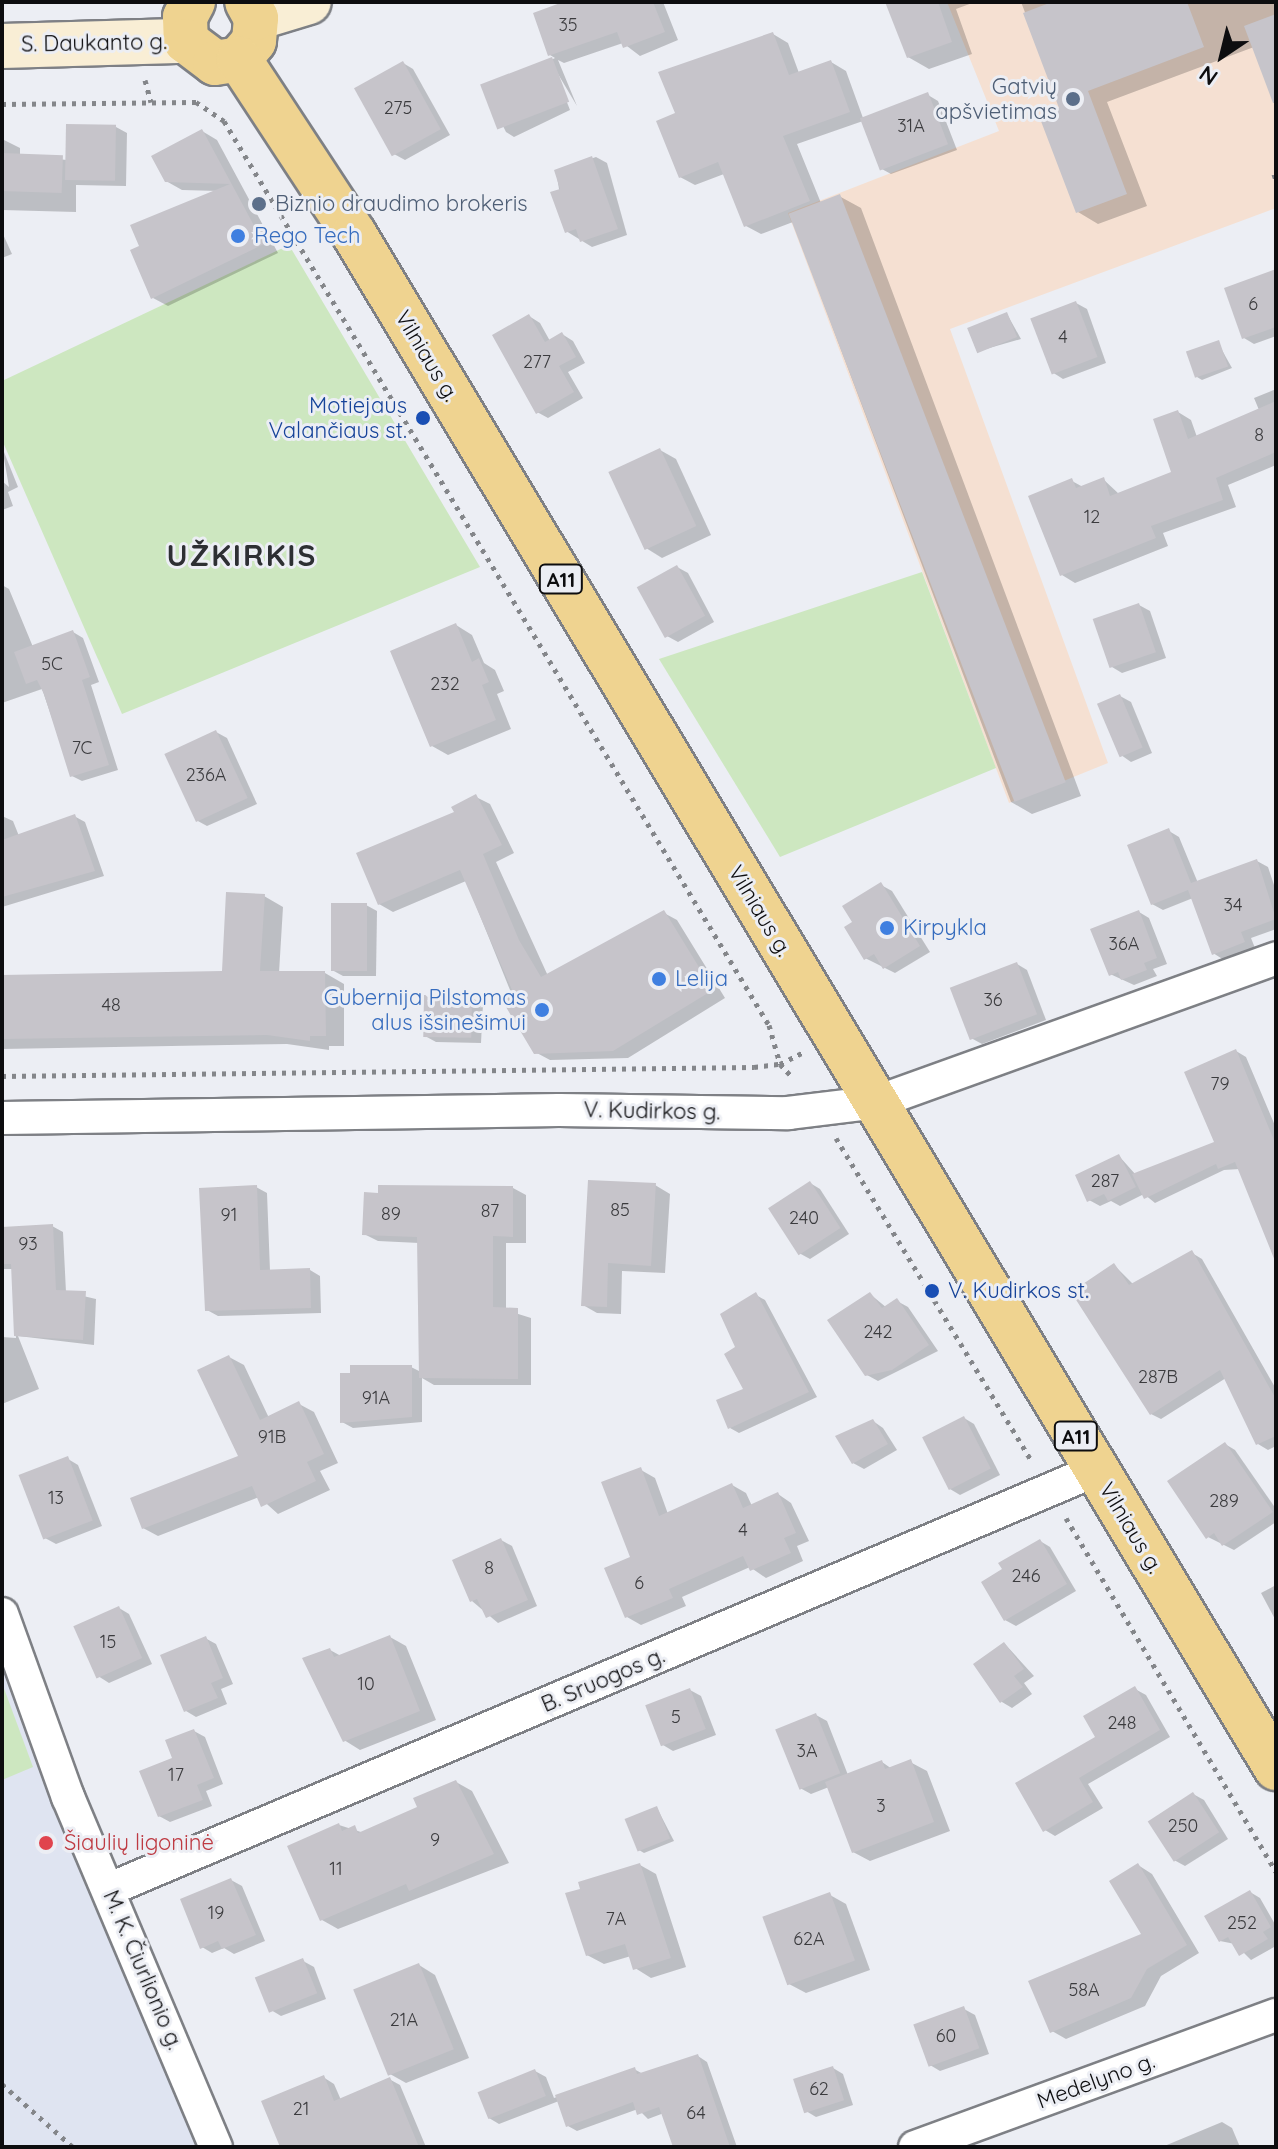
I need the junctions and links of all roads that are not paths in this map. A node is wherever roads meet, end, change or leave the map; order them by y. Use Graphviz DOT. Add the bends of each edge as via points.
graph roads {
  1 [pos="309,2"];
  2 [pos="251,10"];
  3 [pos="190,22"];
  4 [pos="2,46"];
  5 [pos="239,59"];
  6 [pos="1276,958"];
  7 [pos="877,1102"];
  8 [pos="2,1118"];
  9 [pos="1096,1470"];
  10 [pos="2,1614"];
  11 [pos="1276,1768"];
  12 [pos="110,1889"];
  13 [pos="1276,2015"];
  14 [pos="216,2147"];
  15 [pos="915,2147"];
  1 -- 2 [label="main road"];
  2 -- 5 [label="highway" via="254,41"];
  3 -- 4 [label="main road, S. Daukanto g."];
  3 -- 5 [label="highway" via="215,63"];
  5 -- 7 [label="highway, Vilniaus g. / A11" via="354,234"];
  6 -- 7 [label="street, V. Kudirkos g."];
  7 -- 8 [label="street, V. Kudirkos g." via="788,1113 559,1110"];
  7 -- 9 [label="highway, Vilniaus g. / A11"];
  9 -- 11 [label="highway, Vilniaus g. / A11"];
  9 -- 12 [label="street, B. Sruogos g."];
  10 -- 12 [label="street, M. K. Čiurlionio g." via="68,1797"];
  12 -- 14 [label="street, M. K. Čiurlionio g."];
  13 -- 15 [label="street, Medelyno g."];
}
